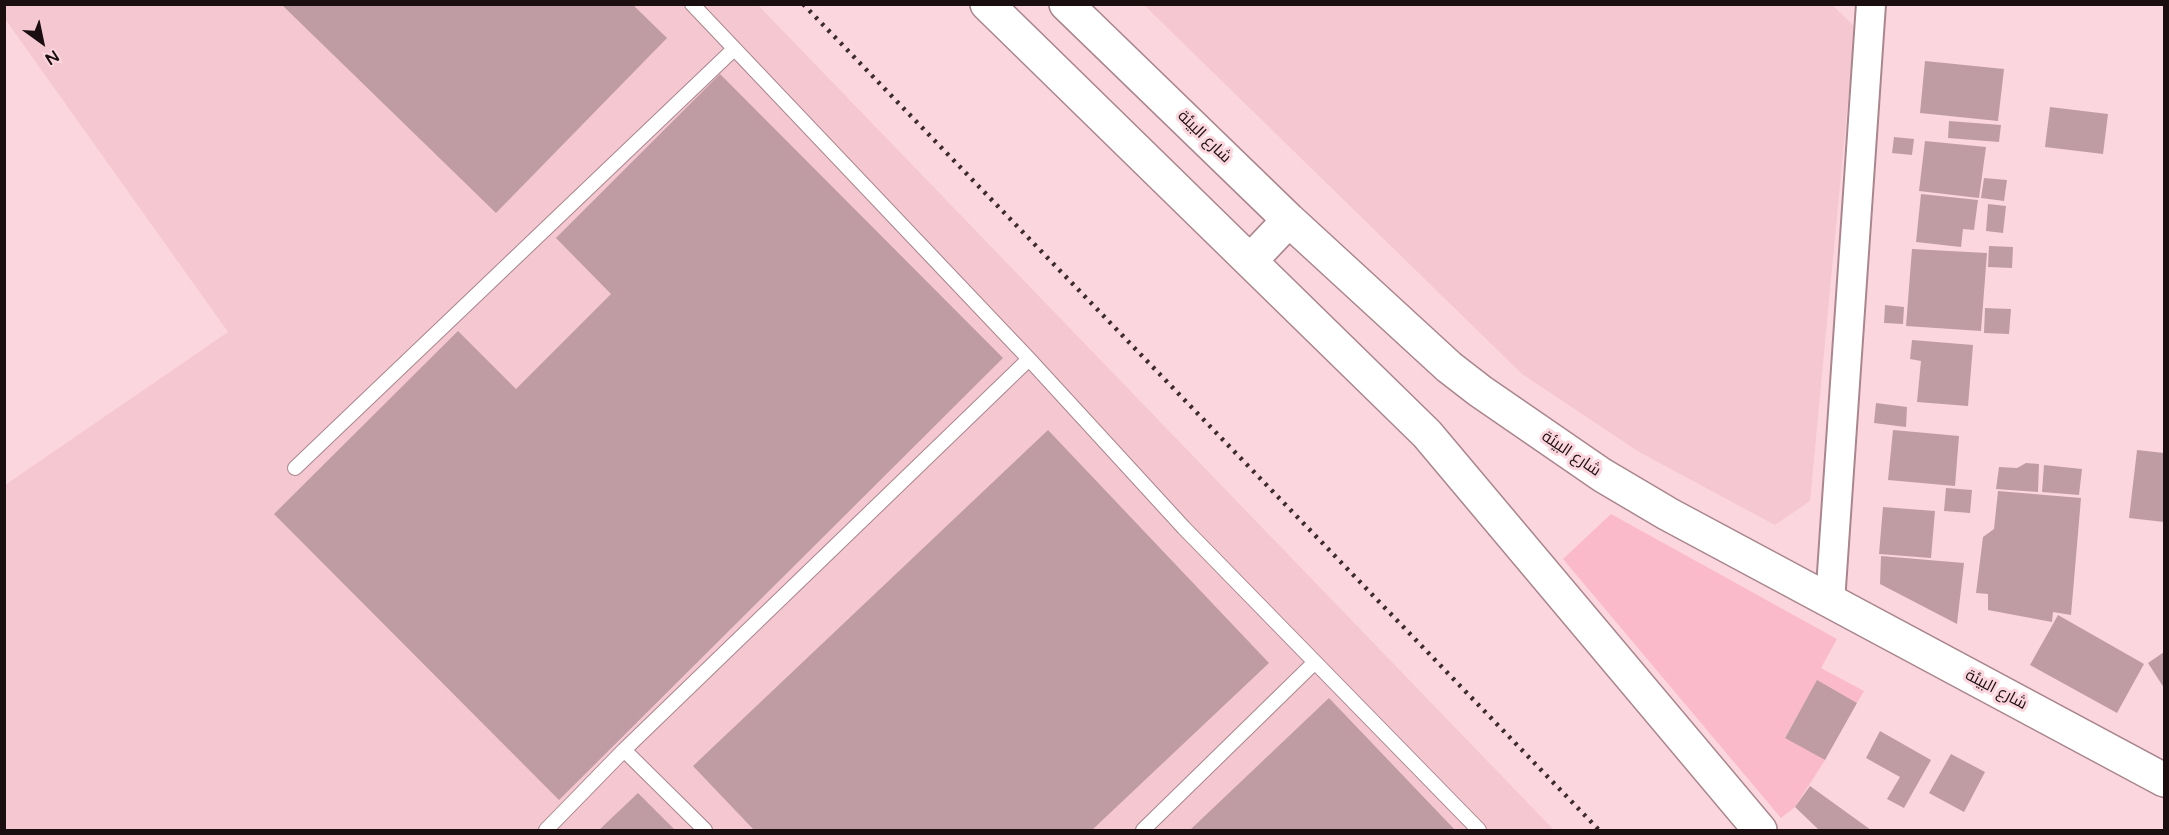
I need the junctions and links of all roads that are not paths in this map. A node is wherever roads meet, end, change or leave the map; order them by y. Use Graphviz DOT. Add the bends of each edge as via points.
graph roads {
  1 [pos="692,4"];
  2 [pos="987,4"];
  3 [pos="1066,4"];
  4 [pos="1871,4"];
  5 [pos="734,49"];
  6 [pos="1289,220"];
  7 [pos="1250,261"];
  8 [pos="1029,359"];
  9 [pos="295,468"];
  10 [pos="1830,602"];
  11 [pos="1315,662"];
  12 [pos="624,750"];
  13 [pos="2164,780"];
  14 [pos="546,831"];
  15 [pos="705,831"];
  16 [pos="1143,831"];
  17 [pos="1479,831"];
  18 [pos="1760,831"];
  1 -- 5 [label="lane"];
  2 -- 7 [label="main road"];
  3 -- 6 [label="main road, شارع البيئة"];
  4 -- 10 [label="street"];
  5 -- 8 [label="lane"];
  5 -- 9 [label="lane"];
  6 -- 7 [label="main road"];
  6 -- 10 [label="main road, شارع البيئة" via="1480,391 1602,475"];
  7 -- 18 [label="main road" via="1426,434"];
  8 -- 11 [label="lane" via="1184,528"];
  8 -- 12 [label="lane"];
  10 -- 13 [label="main road, شارع البيئة"];
  11 -- 16 [label="lane"];
  11 -- 17 [label="lane"];
  12 -- 14 [label="lane"];
  12 -- 15 [label="lane"];
}
